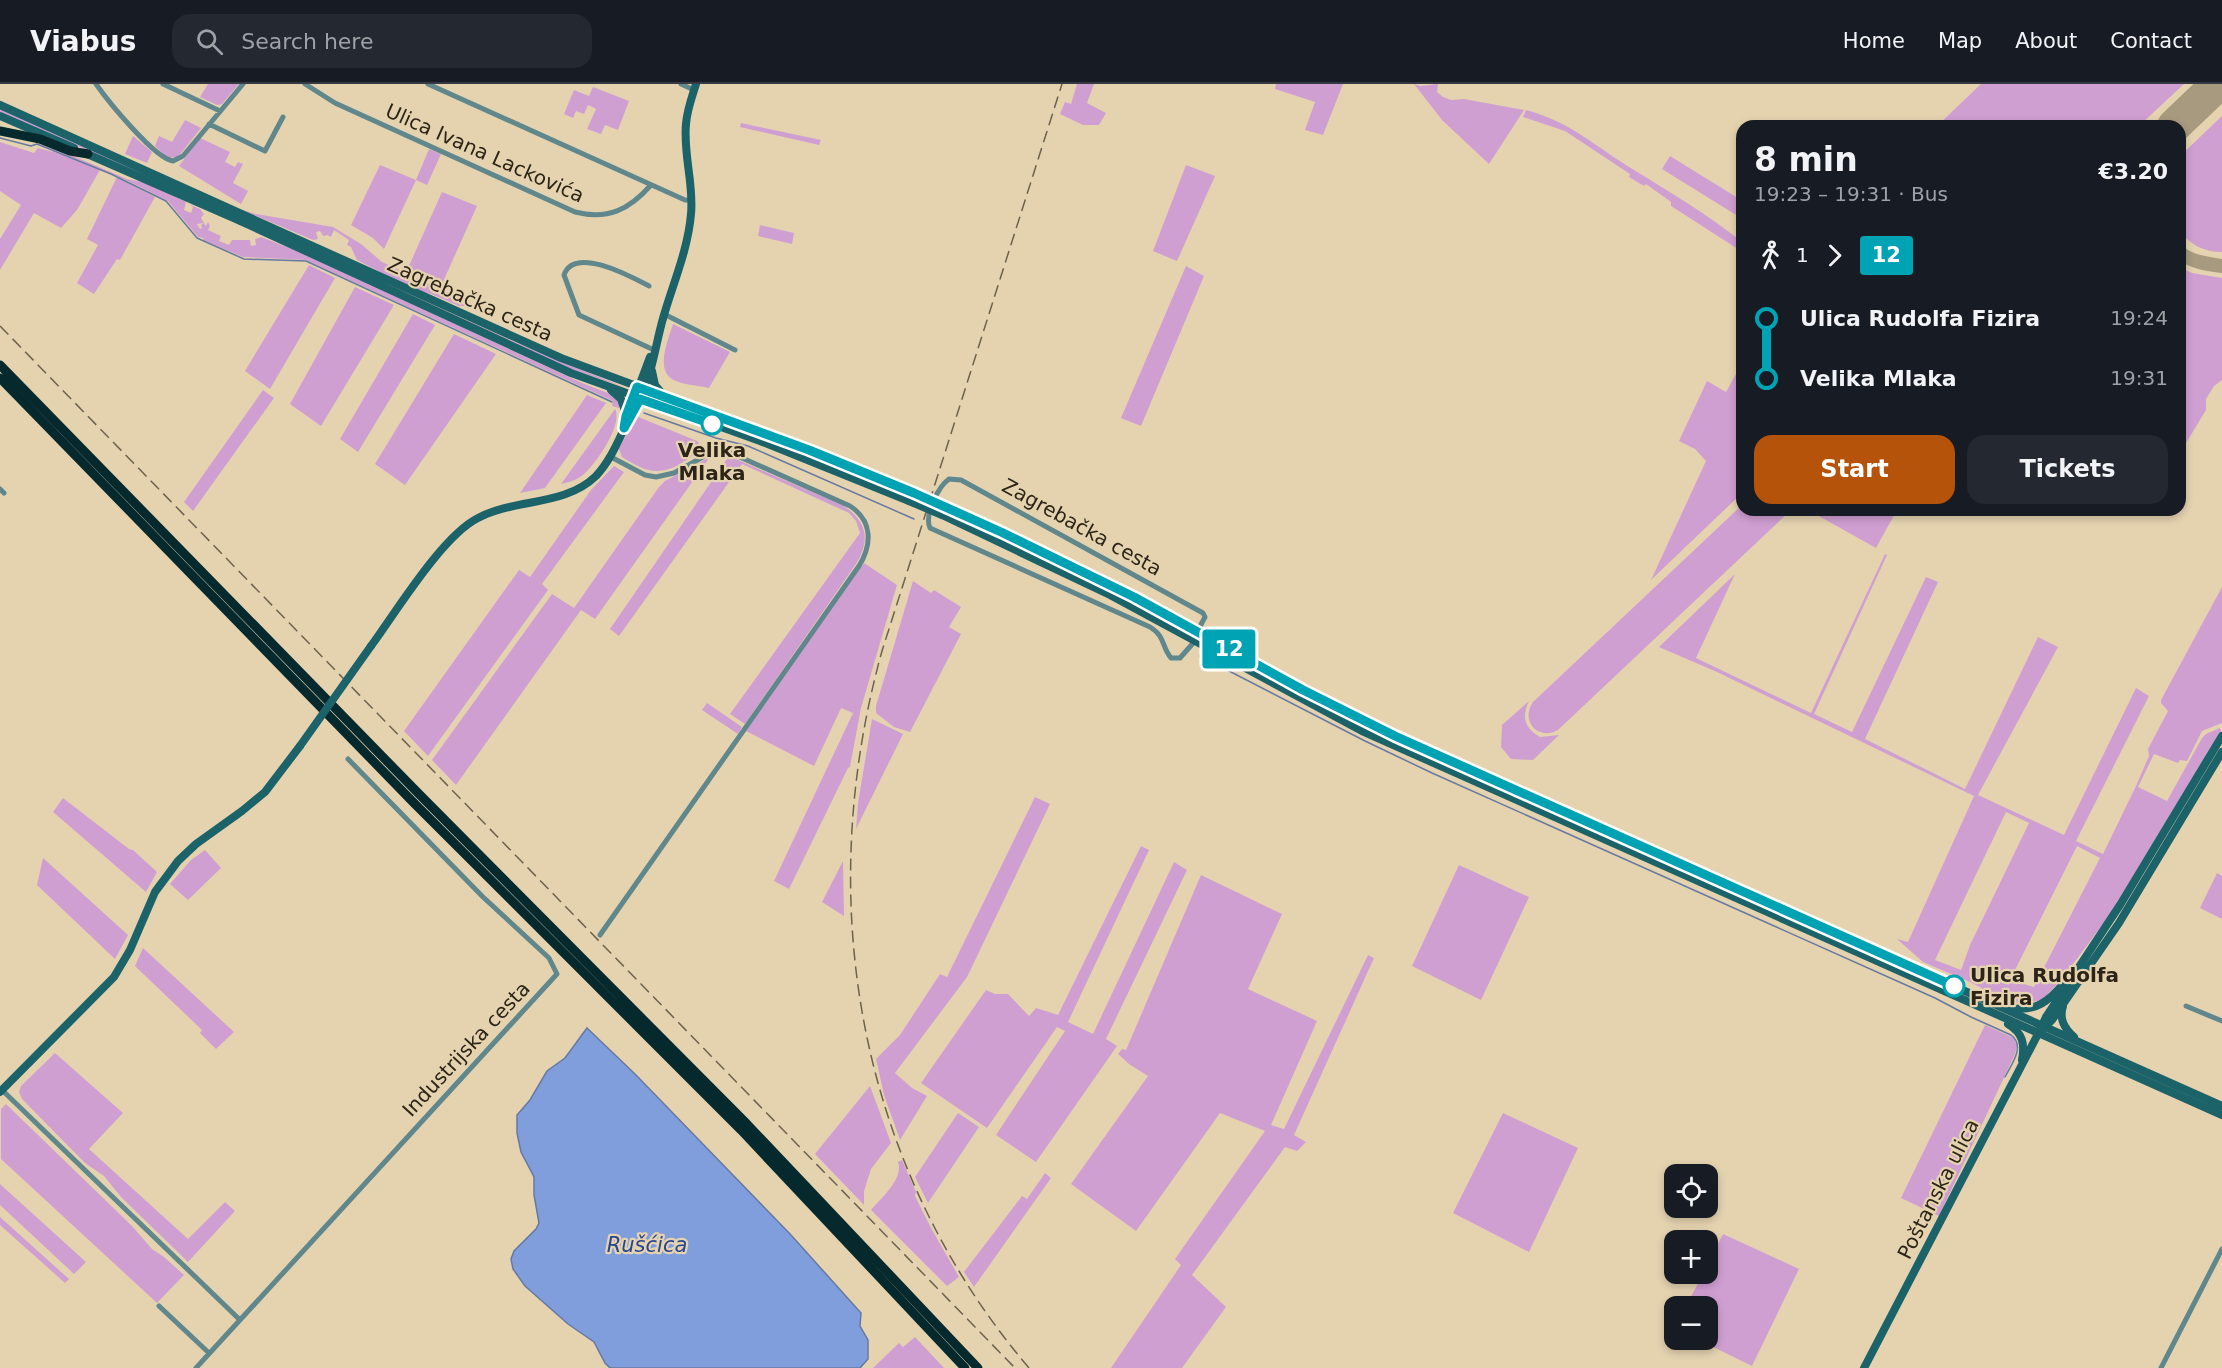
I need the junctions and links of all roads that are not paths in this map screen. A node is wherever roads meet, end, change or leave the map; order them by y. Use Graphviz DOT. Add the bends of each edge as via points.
graph roads {
  1 [pos="96,84"];
  2 [pos="163,84"];
  3 [pos="243,84"];
  4 [pos="305,84"];
  5 [pos="428,84"];
  6 [pos="681,84"];
  7 [pos="695,87"];
  8 [pos="0,105"];
  9 [pos="220,111"];
  10 [pos="0,116"];
  11 [pos="283,117"];
  12 [pos="209,124"];
  13 [pos="0,131"];
  14 [pos="88,154"];
  15 [pos="651,184"];
  16 [pos="692,201"];
  17 [pos="649,286"];
  18 [pos="664,314"];
  19 [pos="654,350"];
  20 [pos="735,350"];
  21 [pos="0,365"];
  22 [pos="651,365"];
  23 [pos="0,378"];
  24 [pos="608,387"];
  25 [pos="640,389"];
  26 [pos="637,397"];
  27 [pos="666,398"];
  28 [pos="626,416"];
  29 [pos="624,428"];
  30 [pos="611,457"];
  31 [pos="1197,632"];
  32 [pos="1195,641"];
  33 [pos="2222,736"];
  34 [pos="2222,752"];
  35 [pos="348,759"];
  36 [pos="600,935"];
  37 [pos="2077,973"];
  38 [pos="2065,1001"];
  39 [pos="1996,1005"];
  40 [pos="2186,1006"];
  41 [pos="1992,1013"];
  42 [pos="2222,1021"];
  43 [pos="2044,1026"];
  44 [pos="2038,1034"];
  45 [pos="2083,1044"];
  46 [pos="2019,1069"];
  47 [pos="1,1091"];
  48 [pos="2222,1106"];
  49 [pos="2222,1114"];
  50 [pos="2222,1249"];
  51 [pos="159,1306"];
  52 [pos="240,1320"];
  53 [pos="209,1353"];
  54 [pos="196,1368"];
  55 [pos="965,1368"];
  56 [pos="978,1368"];
  57 [pos="1864,1368"];
  58 [pos="2161,1368"];
  1 -- 12 [label="street" via="164,158 173,161 183,156"];
  2 -- 9 [label="street"];
  3 -- 9 [label="street"];
  4 -- 15 [label="street, Ulica Ivana Lackovića" via="335,103 575,212 594,216 616,212"];
  5 -- 15 [label="street"];
  6 -- 7 [label="street"];
  7 -- 16 [label="main road" via="686,129"];
  8 -- 25 [label="main road, Zagrebačka cesta" via="498,331"];
  9 -- 12 [label="street"];
  10 -- 14 [label="main road, Zagrebačka cesta"];
  11 -- 12 [label="street" via="265,151"];
  13 -- 14 [label="highway"];
  14 -- 24 [label="main road, Zagrebačka cesta"];
  15 -- 16 [label="street"];
  16 -- 18 [label="main road" via="685,248"];
  17 -- 19 [label="street" via="595,263 570,267 564,275 579,315"];
  18 -- 19 [label="main road"];
  18 -- 20 [label="street"];
  19 -- 22 [label="main road"];
  19 -- 25 [label="main road"];
  21 -- 56 [label="highway" via="747,1124"];
  22 -- 25 [label="main road"];
  22 -- 27 [label="main road" via="655,385"];
  23 -- 55 [label="highway" via="741,1130"];
  24 -- 26 [label="main road, Zagrebačka cesta"];
  24 -- 28 [label="main road" via="621,399"];
  25 -- 26 [label="main road"];
  25 -- 27 [label="main road, Zagrebačka cesta"];
  26 -- 28 [label="main road"];
  26 -- 29 [label="main road"];
  26 -- 32 [label="main road, Zagrebačka cesta, bridge" via="798,455 942,514"];
  27 -- 31 [label="main road, Zagrebačka cesta, bridge" via="809,450 945,506 1080,569"];
  28 -- 29 [label="main road"];
  29 -- 30 [label="main road"];
  30 -- 36 [label="street" via="656,477 674,473 710,453 732,453 850,506 863,518 869,540 859,566"];
  30 -- 47 [label="main road, bridge" via="596,476 577,489 558,497 499,509 468,524 446,544 265,792 178,861 155,892 127,957 114,977"];
  31 -- 32 [label="street, Zagrebačka cesta" via="1203,613 961,480 949,479 942,486 928,518 932,529 1149,627 1162,638 1173,659 1185,654"];
  31 -- 39 [label="main road, Zagrebačka cesta" via="1419,747"];
  32 -- 41 [label="main road, Zagrebačka cesta" via="1362,731"];
  33 -- 37 [label="main road"];
  34 -- 38 [label="main road" via="2119,923"];
  35 -- 52 [label="street, Industrijska cesta" via="483,897 549,958 557,974"];
  37 -- 39 [label="main road" via="2037,1007 2022,1010"];
  37 -- 43 [label="main road"];
  38 -- 43 [label="main road"];
  38 -- 45 [label="main road" via="2061,1011 2063,1024"];
  39 -- 43 [label="main road, Zagrebačka cesta"];
  40 -- 42 [label="street"];
  41 -- 44 [label="main road"];
  41 -- 46 [label="main road" via="2021,1035 2024,1049"];
  43 -- 44 [label="main road, Poštanska ulica"];
  43 -- 45 [label="main road, Zagrebačka cesta"];
  44 -- 46 [label="main road, Poštanska ulica"];
  44 -- 49 [label="main road"];
  45 -- 48 [label="main road, Zagrebačka cesta"];
  46 -- 57 [label="main road, Poštanska ulica"];
  47 -- 52 [label="street"];
  50 -- 58 [label="street"];
  51 -- 53 [label="street"];
  52 -- 53 [label="street, Industrijska cesta"];
  53 -- 54 [label="street, Industrijska cesta"];
}
